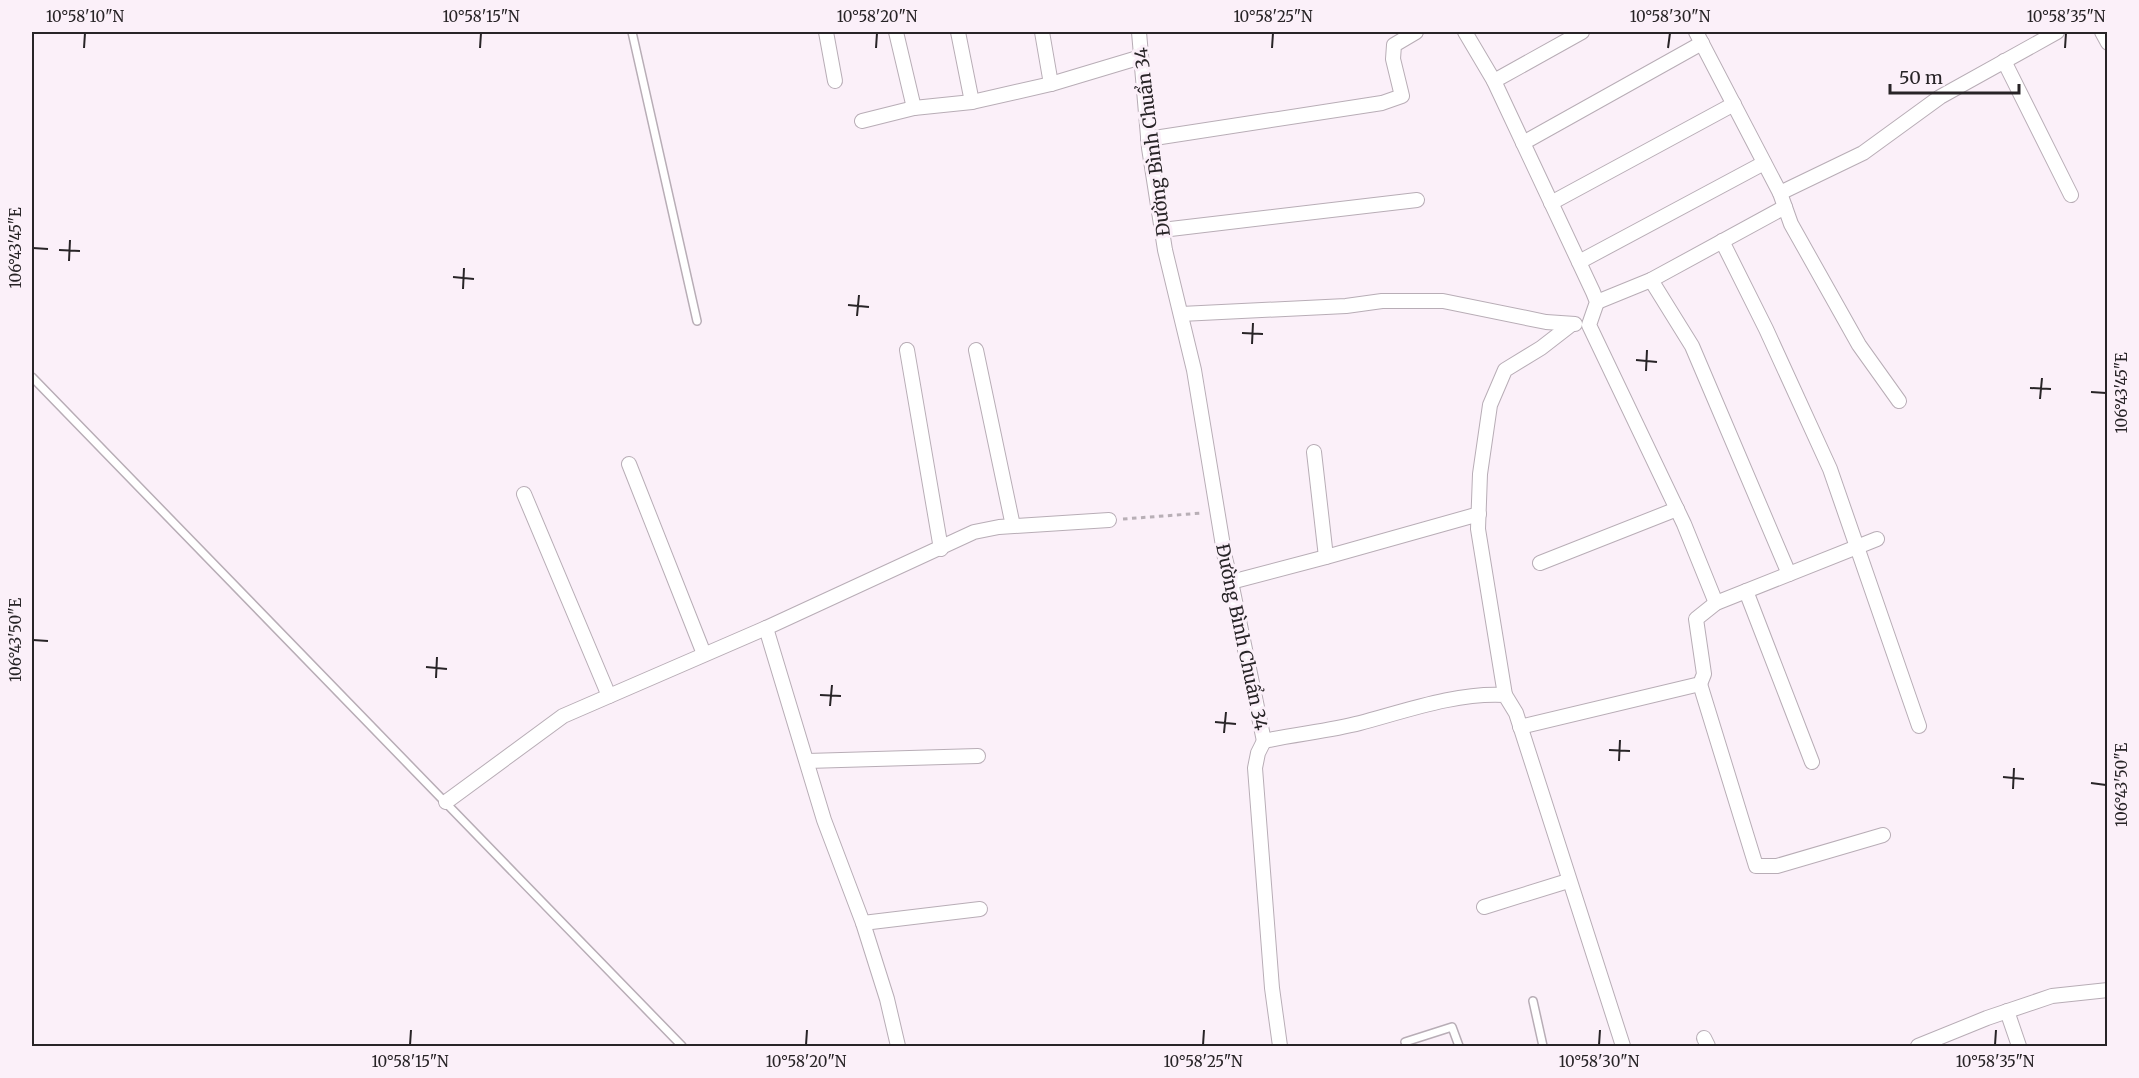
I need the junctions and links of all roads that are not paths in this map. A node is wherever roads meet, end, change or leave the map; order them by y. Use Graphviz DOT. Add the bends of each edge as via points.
graph roads {
  1 [pos="632,32"];
  2 [pos="826,32"];
  3 [pos="896,32"];
  4 [pos="958,32"];
  5 [pos="1042,32"];
  6 [pos="1139,32"];
  7 [pos="1416,32"];
  8 [pos="1465,32"];
  9 [pos="1582,32"];
  10 [pos="2057,32"];
  11 [pos="2102,32"];
  12 [pos="1699,37"];
  13 [pos="2108,43"];
  14 [pos="1141,57"];
  15 [pos="2004,61"];
  16 [pos="836,81"];
  17 [pos="1494,81"];
  18 [pos="1051,84"];
  19 [pos="972,102"];
  20 [pos="1734,104"];
  21 [pos="914,108"];
  22 [pos="862,121"];
  23 [pos="1148,139"];
  24 [pos="1523,143"];
  25 [pos="1764,163"];
  26 [pos="1780,193"];
  27 [pos="2071,195"];
  28 [pos="1417,200"];
  29 [pos="1551,203"];
  30 [pos="1785,207"];
  31 [pos="1162,230"];
  32 [pos="1722,241"];
  33 [pos="1579,262"];
  34 [pos="1651,280"];
  35 [pos="1596,302"];
  36 [pos="1181,314"];
  37 [pos="697,321"];
  38 [pos="1572,324"];
  39 [pos="1589,325"];
  40 [pos="907,350"];
  41 [pos="976,350"];
  42 [pos="32,377"];
  43 [pos="1899,401"];
  44 [pos="1314,452"];
  45 [pos="629,464"];
  46 [pos="524,494"];
  47 [pos="1677,509"];
  48 [pos="1479,514"];
  49 [pos="1109,520"];
  50 [pos="1013,526"];
  51 [pos="1877,539"];
  52 [pos="1858,547"];
  53 [pos="941,549"];
  54 [pos="1326,557"];
  55 [pos="1540,563"];
  56 [pos="1789,574"];
  57 [pos="1232,582"];
  58 [pos="1746,591"];
  59 [pos="1716,603"];
  60 [pos="766,628"];
  61 [pos="704,654"];
  62 [pos="1700,684"];
  63 [pos="1505,695"];
  64 [pos="609,696"];
  65 [pos="1919,726"];
  66 [pos="1520,727"];
  67 [pos="1264,741"];
  68 [pos="978,756"];
  69 [pos="807,761"];
  70 [pos="1812,762"];
  71 [pos="446,802"];
  72 [pos="1883,835"];
  73 [pos="1568,881"];
  74 [pos="1484,907"];
  75 [pos="980,909"];
  76 [pos="863,923"];
  77 [pos="2108,990"];
  78 [pos="1533,1001"];
  79 [pos="2007,1011"];
  80 [pos="1405,1042"];
  81 [pos="682,1047"];
  82 [pos="898,1047"];
  83 [pos="1280,1047"];
  84 [pos="1459,1047"];
  85 [pos="1543,1047"];
  86 [pos="1623,1047"];
  87 [pos="1917,1047"];
  88 [pos="2019,1047"];
  1 -- 37 [label="lane"];
  2 -- 16 [label="street"];
  3 -- 21 [label="street"];
  4 -- 19 [label="street"];
  5 -- 18 [label="street"];
  6 -- 14 [label="street, Đường Bình Chuẩn 34"];
  7 -- 23 [label="street" via="1394,45 1393,59 1402,96 1383,103"];
  8 -- 17 [label="street"];
  9 -- 17 [label="street"];
  10 -- 15 [label="street"];
  11 -- 13 [label="street"];
  12 -- 20 [label="street"];
  12 -- 24 [label="street"];
  14 -- 18 [label="street"];
  14 -- 23 [label="street, Đường Bình Chuẩn 34"];
  15 -- 26 [label="street" via="1940,97 1863,153"];
  15 -- 27 [label="street"];
  17 -- 24 [label="street"];
  18 -- 19 [label="street"];
  19 -- 21 [label="street"];
  20 -- 25 [label="street"];
  20 -- 29 [label="street"];
  21 -- 22 [label="street"];
  23 -- 31 [label="street, Đường Bình Chuẩn 34"];
  24 -- 29 [label="street"];
  25 -- 26 [label="street"];
  25 -- 33 [label="street"];
  26 -- 30 [label="street"];
  28 -- 31 [label="street"];
  29 -- 33 [label="street"];
  30 -- 32 [label="street"];
  30 -- 43 [label="street" via="1858,345"];
  31 -- 36 [label="street, Đường Bình Chuẩn 34"];
  32 -- 34 [label="street"];
  32 -- 52 [label="street" via="1830,469"];
  33 -- 35 [label="street"];
  34 -- 35 [label="street"];
  34 -- 56 [label="street" via="1692,346"];
  35 -- 39 [label="street"];
  36 -- 38 [label="street" via="1382,301 1443,301"];
  36 -- 57 [label="street, Đường Bình Chuẩn 34"];
  38 -- 39 [label="street"];
  38 -- 48 [label="street" via="1505,370 1490,405 1480,474"];
  39 -- 47 [label="street"];
  40 -- 53 [label="street"];
  41 -- 50 [label="street"];
  42 -- 71 [label="lane"];
  44 -- 54 [label="street"];
  45 -- 61 [label="street"];
  46 -- 64 [label="street"];
  47 -- 55 [label="street"];
  47 -- 59 [label="street"];
  48 -- 54 [label="street"];
  48 -- 63 [label="street" via="1478,529"];
  49 -- 50 [label="street"];
  50 -- 53 [label="street" via="974,532"];
  51 -- 52 [label="street"];
  52 -- 56 [label="street"];
  52 -- 65 [label="street"];
  53 -- 60 [label="street"];
  54 -- 57 [label="street"];
  56 -- 58 [label="street"];
  57 -- 67 [label="street, Đường Bình Chuẩn 34"];
  58 -- 59 [label="street"];
  58 -- 70 [label="street"];
  59 -- 62 [label="street" via="1696,619 1704,674"];
  60 -- 61 [label="street"];
  60 -- 69 [label="street"];
  61 -- 64 [label="street"];
  62 -- 66 [label="street"];
  62 -- 72 [label="street" via="1756,866 1777,867"];
  63 -- 66 [label="street"];
  63 -- 67 [label="street, Đường Bình Chuẩn 34" via="1424,705 1357,724"];
  64 -- 71 [label="street" via="563,716"];
  66 -- 73 [label="street"];
  67 -- 83 [label="street" via="1255,768"];
  68 -- 69 [label="street"];
  69 -- 76 [label="street" via="824,820"];
  71 -- 81 [label="lane"];
  73 -- 74 [label="street"];
  73 -- 86 [label="street"];
  75 -- 76 [label="street"];
  76 -- 82 [label="street"];
  77 -- 79 [label="street" via="2052,996"];
  78 -- 85 [label="lane"];
  79 -- 87 [label="street"];
  79 -- 88 [label="street"];
  80 -- 84 [label="lane" via="1452,1027"];
}
